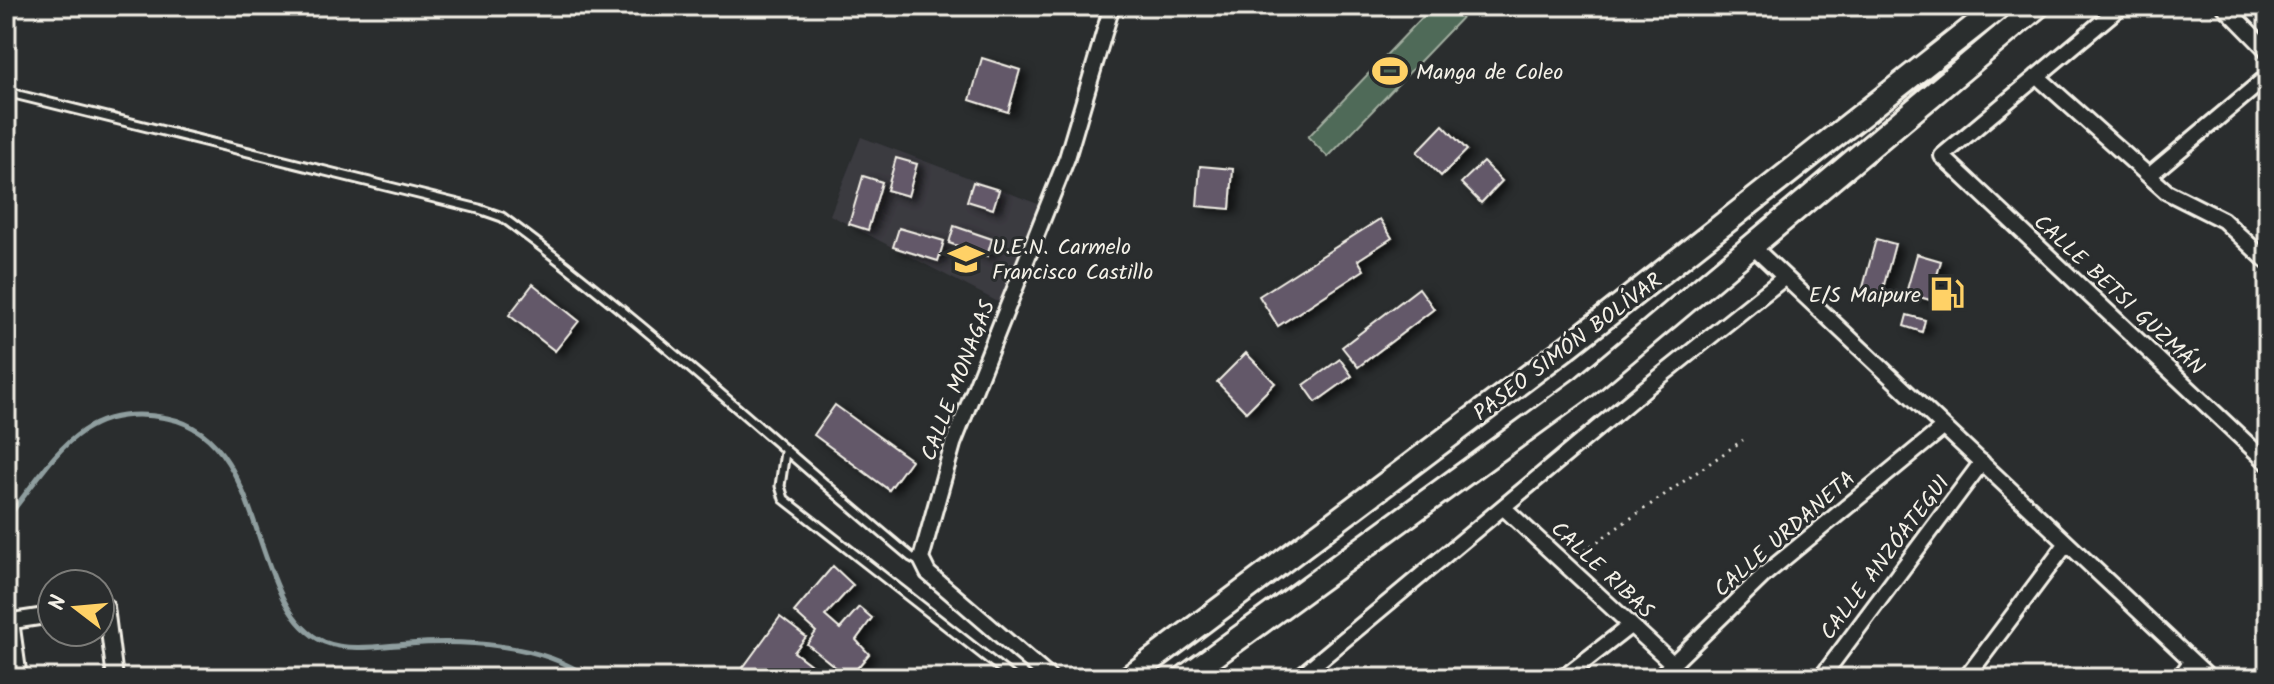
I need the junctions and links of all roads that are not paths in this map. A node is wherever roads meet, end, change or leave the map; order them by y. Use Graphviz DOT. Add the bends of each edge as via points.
graph roads {
  1 [pos="1112,6"];
  2 [pos="2000,6"];
  3 [pos="2038,6"];
  4 [pos="2121,6"];
  5 [pos="2224,6"];
  6 [pos="2268,51"];
  7 [pos="2037,76"];
  8 [pos="2268,76"];
  9 [pos="6,92"];
  10 [pos="2150,175"];
  11 [pos="1752,246"];
  12 [pos="2268,262"];
  13 [pos="1785,277"];
  14 [pos="1944,427"];
  15 [pos="785,452"];
  16 [pos="1982,462"];
  17 [pos="2268,463"];
  18 [pos="1504,508"];
  19 [pos="2067,543"];
  20 [pos="922,563"];
  21 [pos="36,618"];
  22 [pos="9,622"];
  23 [pos="1631,625"];
  24 [pos="111,648"];
  25 [pos="2192,661"];
  26 [pos="1672,663"];
  27 [pos="19,678"];
  28 [pos="115,678"];
  29 [pos="1013,678"];
  30 [pos="1050,678"];
  31 [pos="1128,678"];
  32 [pos="1184,678"];
  33 [pos="1298,678"];
  34 [pos="1563,678"];
  35 [pos="1658,678"];
  36 [pos="1821,678"];
  37 [pos="1966,678"];
  38 [pos="2179,678"];
  39 [pos="2210,678"];
  1 -- 20 [label="street, CALLE MONAGAS" via="1067,158 953,444"];
  2 -- 31 [label="main road, PASEO SIMÓN BOLÍVAR" via="1570,345"];
  3 -- 11 [label="main road, PASEO SIMÓN BOLÍVAR"];
  4 -- 7 [label="street"];
  5 -- 6 [label="street"];
  7 -- 10 [label="street"];
  7 -- 17 [label="street, CALLE BETSI GUZMÁN" via="1942,156"];
  8 -- 10 [label="street"];
  9 -- 15 [label="lane" via="502,217 647,330"];
  10 -- 12 [label="street" via="2177,198 2223,220"];
  11 -- 13 [label="street"];
  11 -- 32 [label="main road, PASEO SIMÓN BOLÍVAR" via="1531,429"];
  13 -- 14 [label="street"];
  13 -- 18 [label="street"];
  14 -- 16 [label="street"];
  14 -- 26 [label="street, CALLE URDANETA" via="1765,574"];
  15 -- 20 [label="lane"];
  15 -- 29 [label="lane" via="780,486 784,499"];
  16 -- 19 [label="street"];
  16 -- 36 [label="street, CALLE ANZÓATEGUI"];
  18 -- 23 [label="street, CALLE RIBAS"];
  18 -- 33 [label="street"];
  19 -- 25 [label="street"];
  19 -- 37 [label="street"];
  20 -- 30 [label="street"];
  21 -- 22 [label="street"];
  22 -- 27 [label="street"];
  23 -- 26 [label="street, CALLE RIBAS"];
  23 -- 34 [label="street"];
  24 -- 28 [label="street"];
  25 -- 38 [label="street"];
  25 -- 39 [label="street"];
  26 -- 35 [label="street, CALLE URDANETA"];
}
